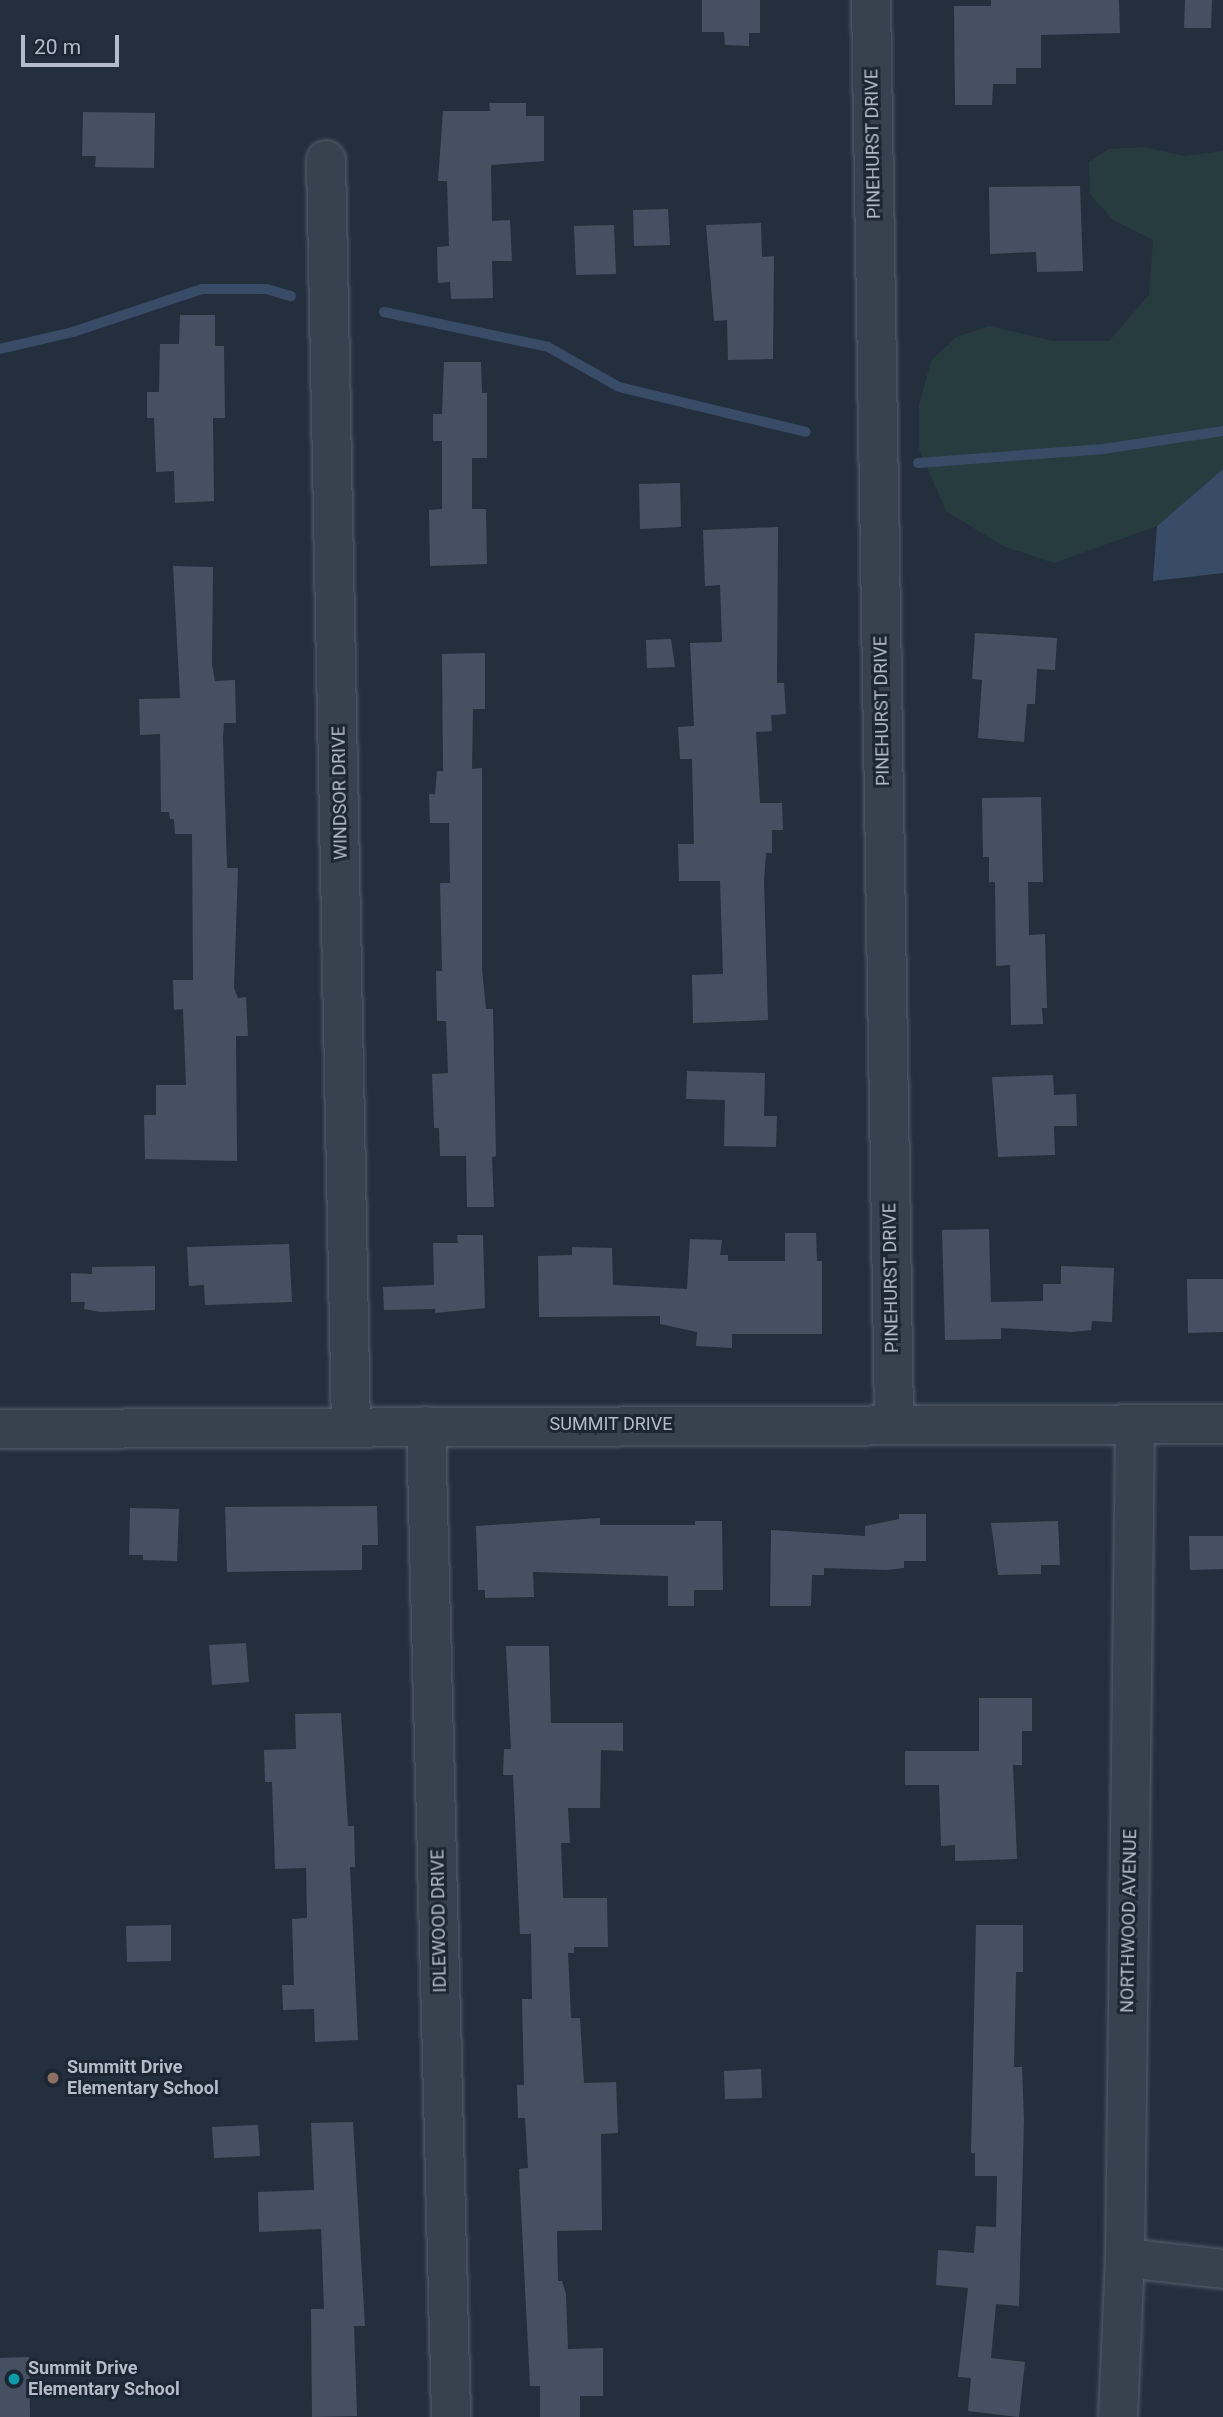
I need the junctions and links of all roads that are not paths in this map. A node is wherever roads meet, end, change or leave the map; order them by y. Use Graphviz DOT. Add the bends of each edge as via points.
graph roads {
  1 [pos="871,0"];
  2 [pos="326,160"];
  3 [pos="894,1422"];
  4 [pos="1135,1424"];
  5 [pos="1223,1424"];
  6 [pos="351,1426"];
  7 [pos="426,1426"];
  8 [pos="0,1429"];
  9 [pos="1125,2258"];
  10 [pos="1223,2269"];
  11 [pos="451,2417"];
  12 [pos="1118,2417"];
  1 -- 3 [label="street, PINEHURST DRIVE"];
  2 -- 6 [label="street, WINDSOR DRIVE"];
  3 -- 4 [label="street, SUMMIT DRIVE"];
  3 -- 7 [label="street, SUMMIT DRIVE"];
  4 -- 5 [label="street, SUMMIT DRIVE"];
  4 -- 9 [label="street, NORTHWOOD AVENUE"];
  6 -- 7 [label="street, SUMMIT DRIVE"];
  6 -- 8 [label="street, SUMMIT DRIVE"];
  7 -- 11 [label="street, IDLEWOOD DRIVE"];
  9 -- 10 [label="street"];
  9 -- 12 [label="street, NORTHWOOD AVENUE"];
}
